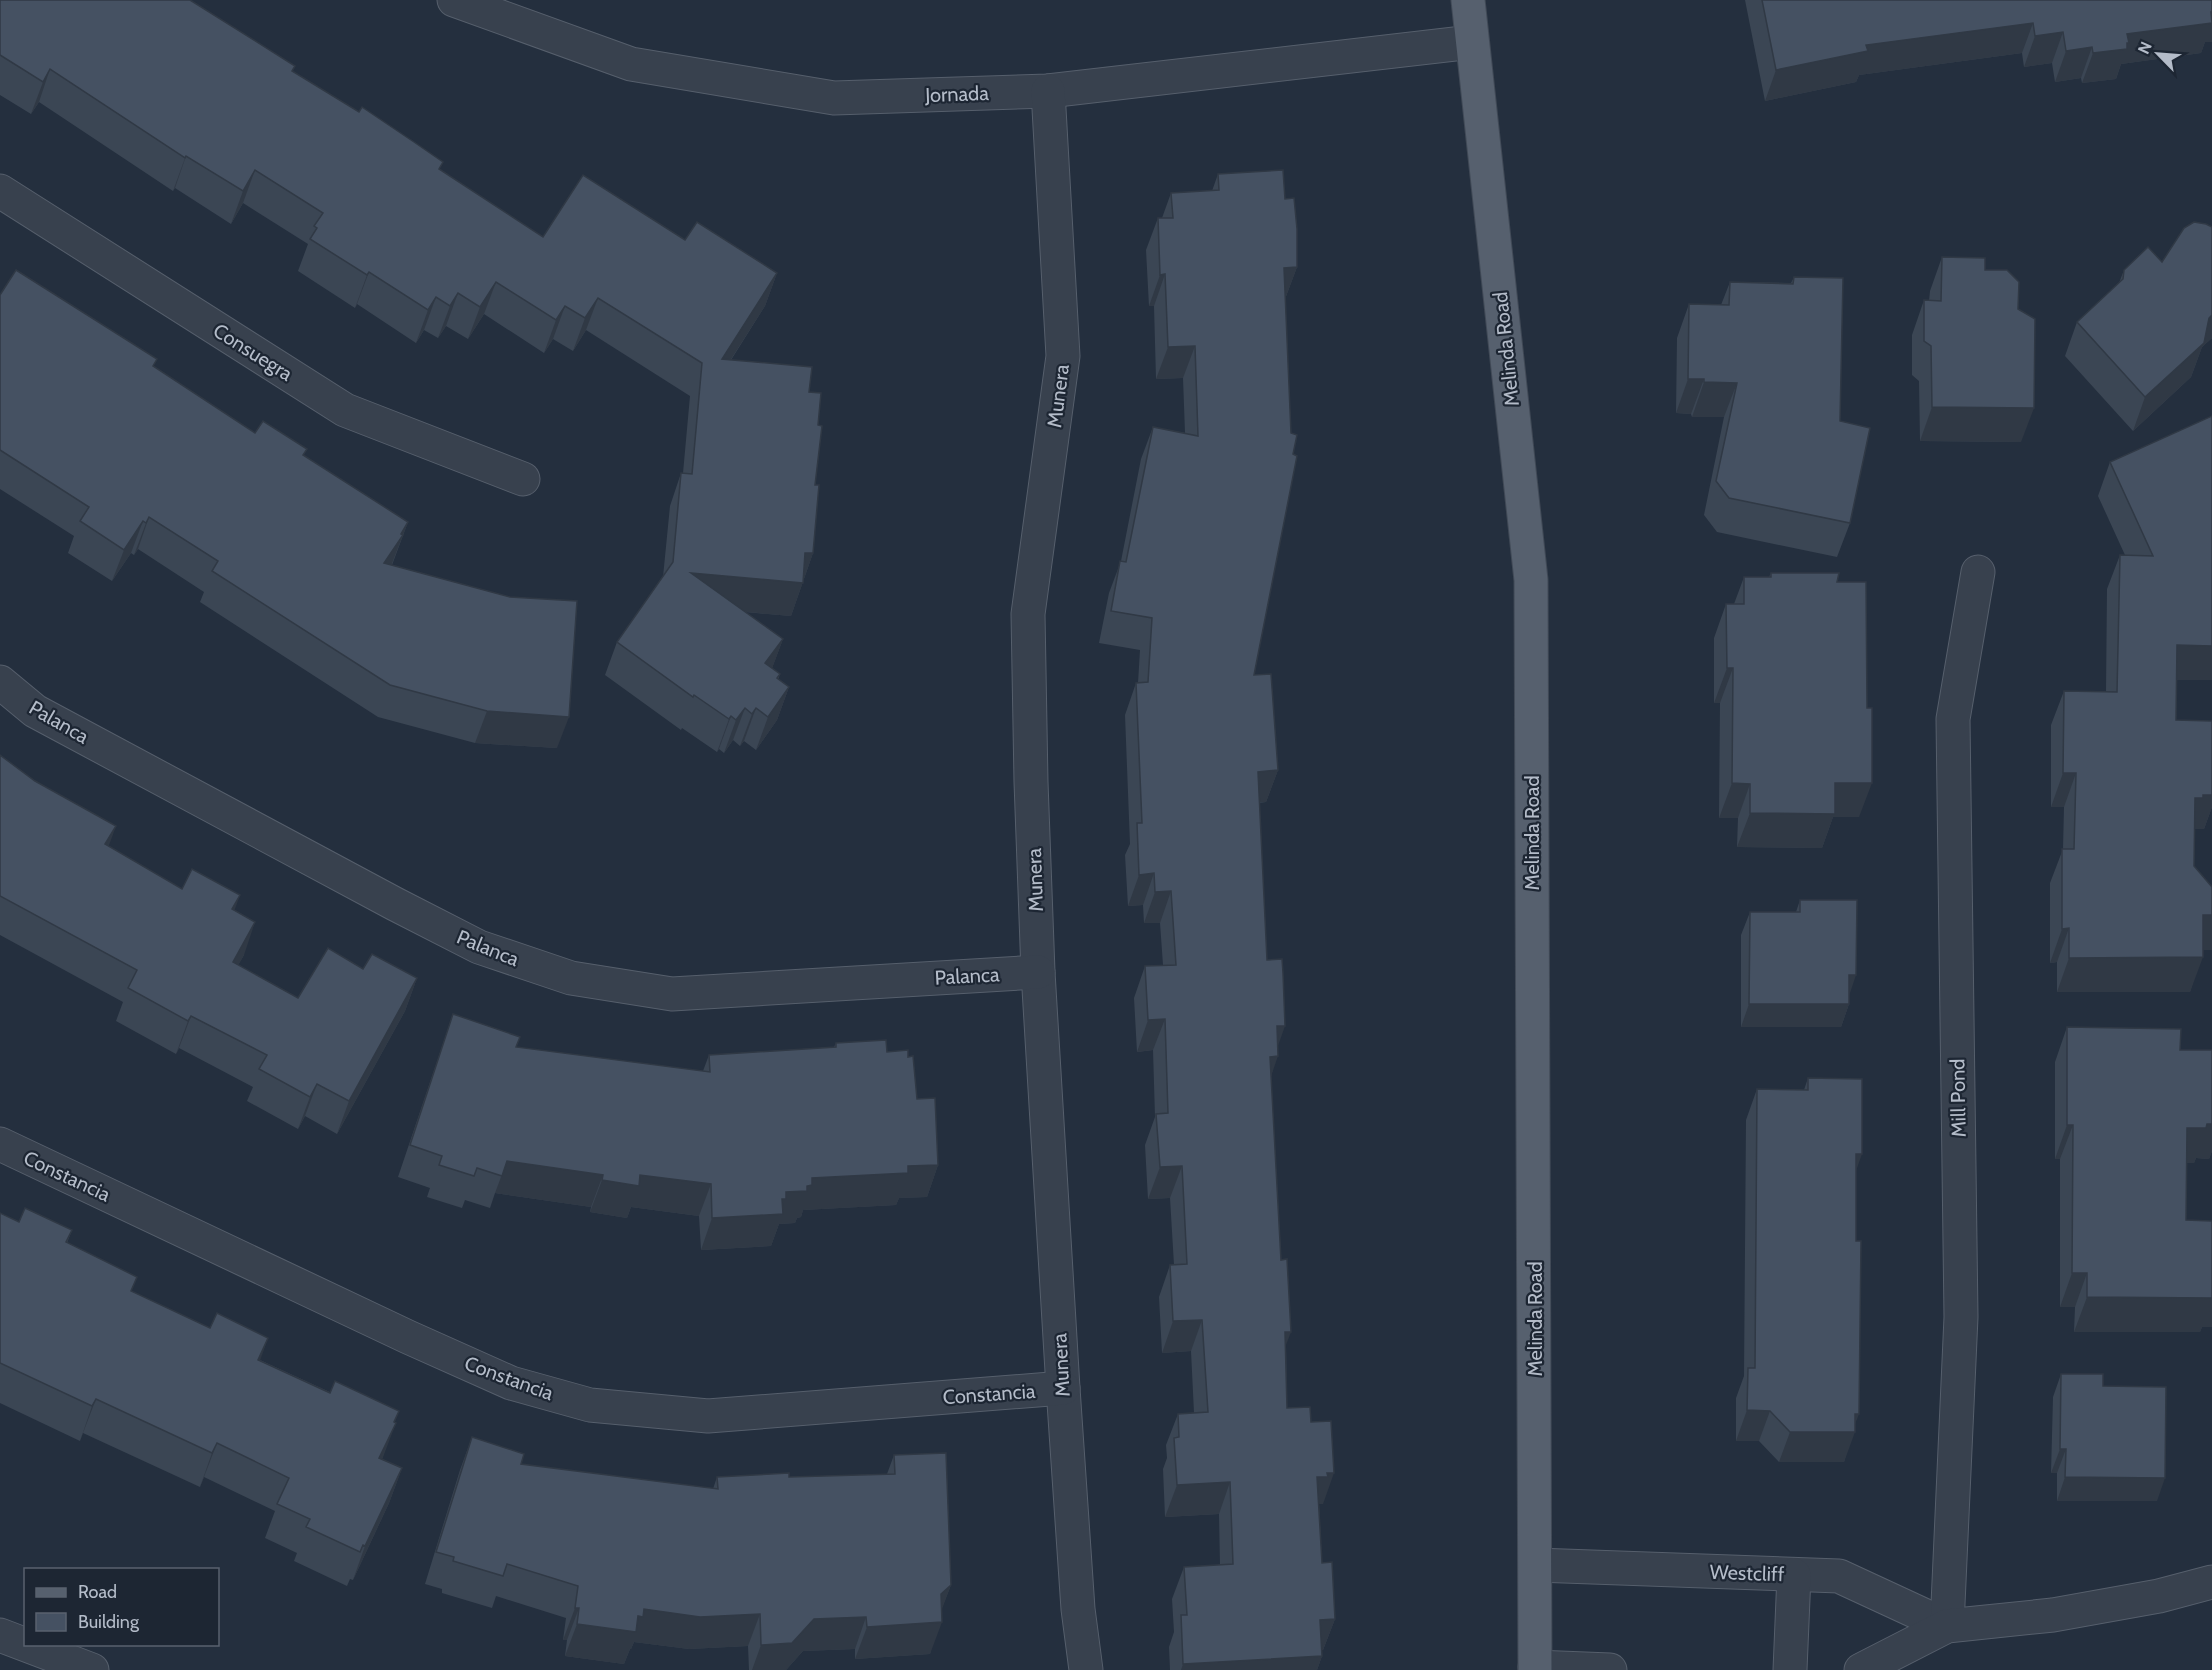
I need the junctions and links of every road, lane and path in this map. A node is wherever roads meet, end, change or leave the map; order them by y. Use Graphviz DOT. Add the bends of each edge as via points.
graph roads {
  1 [pos="454,0"];
  2 [pos="1468,0"];
  3 [pos="1472,42"];
  4 [pos="1048,91"];
  5 [pos="0,191"];
  6 [pos="523,479"];
  7 [pos="1978,572"];
  8 [pos="0,682"];
  9 [pos="1038,972"];
  10 [pos="0,1144"];
  11 [pos="1063,1388"];
  12 [pos="1536,1565"];
  13 [pos="1794,1575"];
  14 [pos="2212,1582"];
  15 [pos="1947,1626"];
  16 [pos="0,1635"];
  17 [pos="24,1644"];
  18 [pos="29,1646"];
  19 [pos="1535,1668"];
  20 [pos="92,1670"];
  21 [pos="1086,1670"];
  22 [pos="1610,1670"];
  23 [pos="1790,1670"];
  24 [pos="1861,1670"];
  1 -- 4 [label="street, Jornada" via="631,63 834,99"];
  2 -- 3 [label="main road, Melinda Road"];
  3 -- 4 [label="street, Jornada"];
  3 -- 12 [label="main road, Melinda Road" via="1531,580"];
  4 -- 9 [label="street, Munera" via="1063,356 1028,614"];
  5 -- 6 [label="street, Consuegra" via="345,410"];
  7 -- 15 [label="street, Mill Pond" via="1953,719 1961,1317"];
  8 -- 9 [label="street, Palanca" via="35,711 395,904 479,947 571,978 672,994"];
  9 -- 11 [label="street, Munera"];
  10 -- 11 [label="street, Constancia" via="511,1383 590,1406 708,1416"];
  11 -- 21 [label="street, Munera" via="1078,1609"];
  12 -- 13 [label="street, Westcliff"];
  12 -- 19 [label="main road, Melinda Road"];
  13 -- 15 [label="street, Westcliff" via="1839,1576"];
  13 -- 23 [label="street"];
  14 -- 15 [label="street" via="2053,1615"];
  15 -- 24 [label="street"];
  16 -- 17 [label="street"];
  18 -- 20 [label="street"];
  19 -- 22 [label="street"];
}
